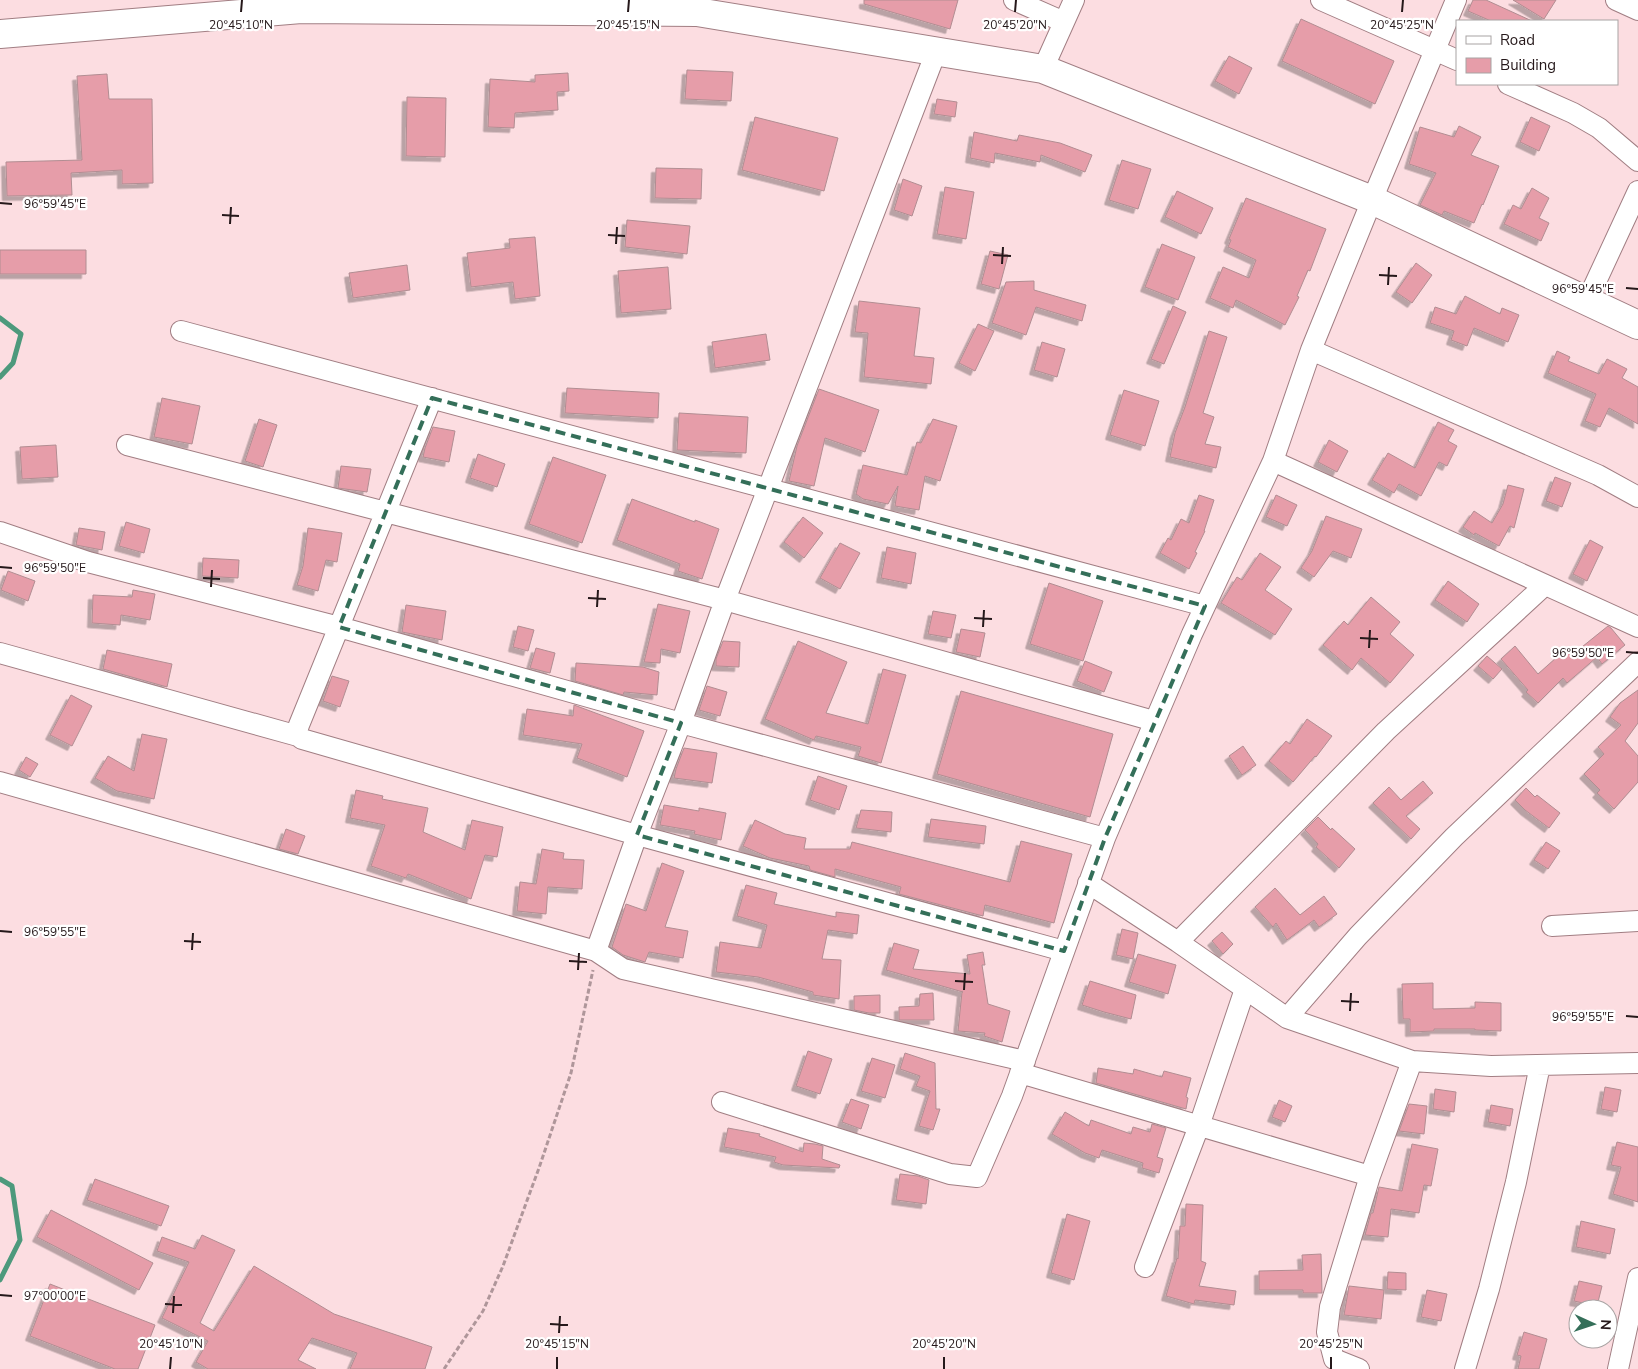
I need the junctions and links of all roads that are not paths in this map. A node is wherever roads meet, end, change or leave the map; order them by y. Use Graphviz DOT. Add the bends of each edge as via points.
graph roads {
  1 [pos="1014,0"];
  2 [pos="1074,0"];
  3 [pos="1321,0"];
  4 [pos="1456,0"];
  5 [pos="1616,0"];
  6 [pos="303,4"];
  7 [pos="687,4"];
  8 [pos="1638,10"];
  9 [pos="1064,22"];
  10 [pos="0,34"];
  11 [pos="1435,50"];
  12 [pos="936,52"];
  13 [pos="1456,60"];
  14 [pos="1043,69"];
  15 [pos="1510,85"];
  16 [pos="1638,161"];
  17 [pos="1638,191"];
  18 [pos="1372,200"];
  19 [pos="1587,301"];
  20 [pos="1638,325"];
  21 [pos="181,331"];
  22 [pos="1311,350"];
  23 [pos="432,398"];
  24 [pos="127,445"];
  25 [pos="1273,461"];
  26 [pos="768,489"];
  27 [pos="1638,498"];
  28 [pos="386,511"];
  29 [pos="0,532"];
  30 [pos="1544,585"];
  31 [pos="725,600"];
  32 [pos="1205,606"];
  33 [pos="339,627"];
  34 [pos="1638,627"];
  35 [pos="0,653"];
  36 [pos="1638,662"];
  37 [pos="1154,722"];
  38 [pos="681,723"];
  39 [pos="298,736"];
  40 [pos="0,782"];
  41 [pos="637,835"];
  42 [pos="1105,838"];
  43 [pos="1088,883"];
  44 [pos="1638,921"];
  45 [pos="1552,926"];
  46 [pos="1178,942"];
  47 [pos="596,951"];
  48 [pos="1064,951"];
  49 [pos="1245,989"];
  50 [pos="1287,1018"];
  51 [pos="1412,1061"];
  52 [pos="1638,1063"];
  53 [pos="1540,1065"];
  54 [pos="1022,1067"];
  55 [pos="722,1102"];
  56 [pos="1199,1126"];
  57 [pos="1370,1176"];
  58 [pos="1145,1267"];
  59 [pos="1638,1278"];
  60 [pos="1359,1369"];
  61 [pos="1465,1369"];
  62 [pos="1618,1369"];
  1 -- 9 [label="street"];
  2 -- 9 [label="street"];
  3 -- 11 [label="street"];
  4 -- 11 [label="street"];
  5 -- 8 [label="street"];
  6 -- 7 [label="main road"];
  6 -- 10 [label="main road"];
  7 -- 12 [label="main road" via="697,12"];
  9 -- 14 [label="street"];
  11 -- 13 [label="street"];
  11 -- 18 [label="street"];
  12 -- 14 [label="main road"];
  12 -- 26 [label="street"];
  14 -- 18 [label="main road"];
  15 -- 16 [label="street" via="1599,128"];
  17 -- 19 [label="street"];
  18 -- 19 [label="main road"];
  18 -- 22 [label="street"];
  19 -- 20 [label="main road"];
  21 -- 23 [label="street"];
  22 -- 25 [label="street"];
  22 -- 27 [label="street" via="1598,475"];
  23 -- 26 [label="street"];
  23 -- 28 [label="street"];
  24 -- 28 [label="street"];
  25 -- 30 [label="street"];
  25 -- 32 [label="street"];
  26 -- 31 [label="street"];
  26 -- 32 [label="street"];
  28 -- 31 [label="street"];
  28 -- 33 [label="street"];
  29 -- 33 [label="street" via="88,562"];
  30 -- 34 [label="street"];
  30 -- 46 [label="street" via="1386,731"];
  31 -- 37 [label="street"];
  31 -- 38 [label="street"];
  32 -- 37 [label="street"];
  33 -- 38 [label="street"];
  33 -- 39 [label="street" via="299,725"];
  35 -- 39 [label="street"];
  36 -- 50 [label="street" via="1454,837 1358,936"];
  37 -- 42 [label="street"];
  38 -- 41 [label="street"];
  38 -- 42 [label="street"];
  39 -- 41 [label="street"];
  40 -- 47 [label="street"];
  41 -- 47 [label="street"];
  41 -- 48 [label="street"];
  42 -- 43 [label="street"];
  43 -- 46 [label="street"];
  43 -- 48 [label="street"];
  44 -- 45 [label="street"];
  46 -- 49 [label="street"];
  47 -- 54 [label="street" via="623,968"];
  48 -- 54 [label="street"];
  49 -- 50 [label="street"];
  49 -- 56 [label="street"];
  50 -- 51 [label="street"];
  51 -- 53 [label="street" via="1491,1066"];
  51 -- 57 [label="street"];
  52 -- 53 [label="street"];
  53 -- 61 [label="street" via="1516,1182"];
  54 -- 55 [label="street" via="977,1177 950,1174"];
  54 -- 56 [label="street"];
  56 -- 57 [label="street"];
  56 -- 58 [label="street"];
  57 -- 60 [label="street" via="1330,1307 1327,1332 1334,1359"];
  59 -- 62 [label="street"];
}
